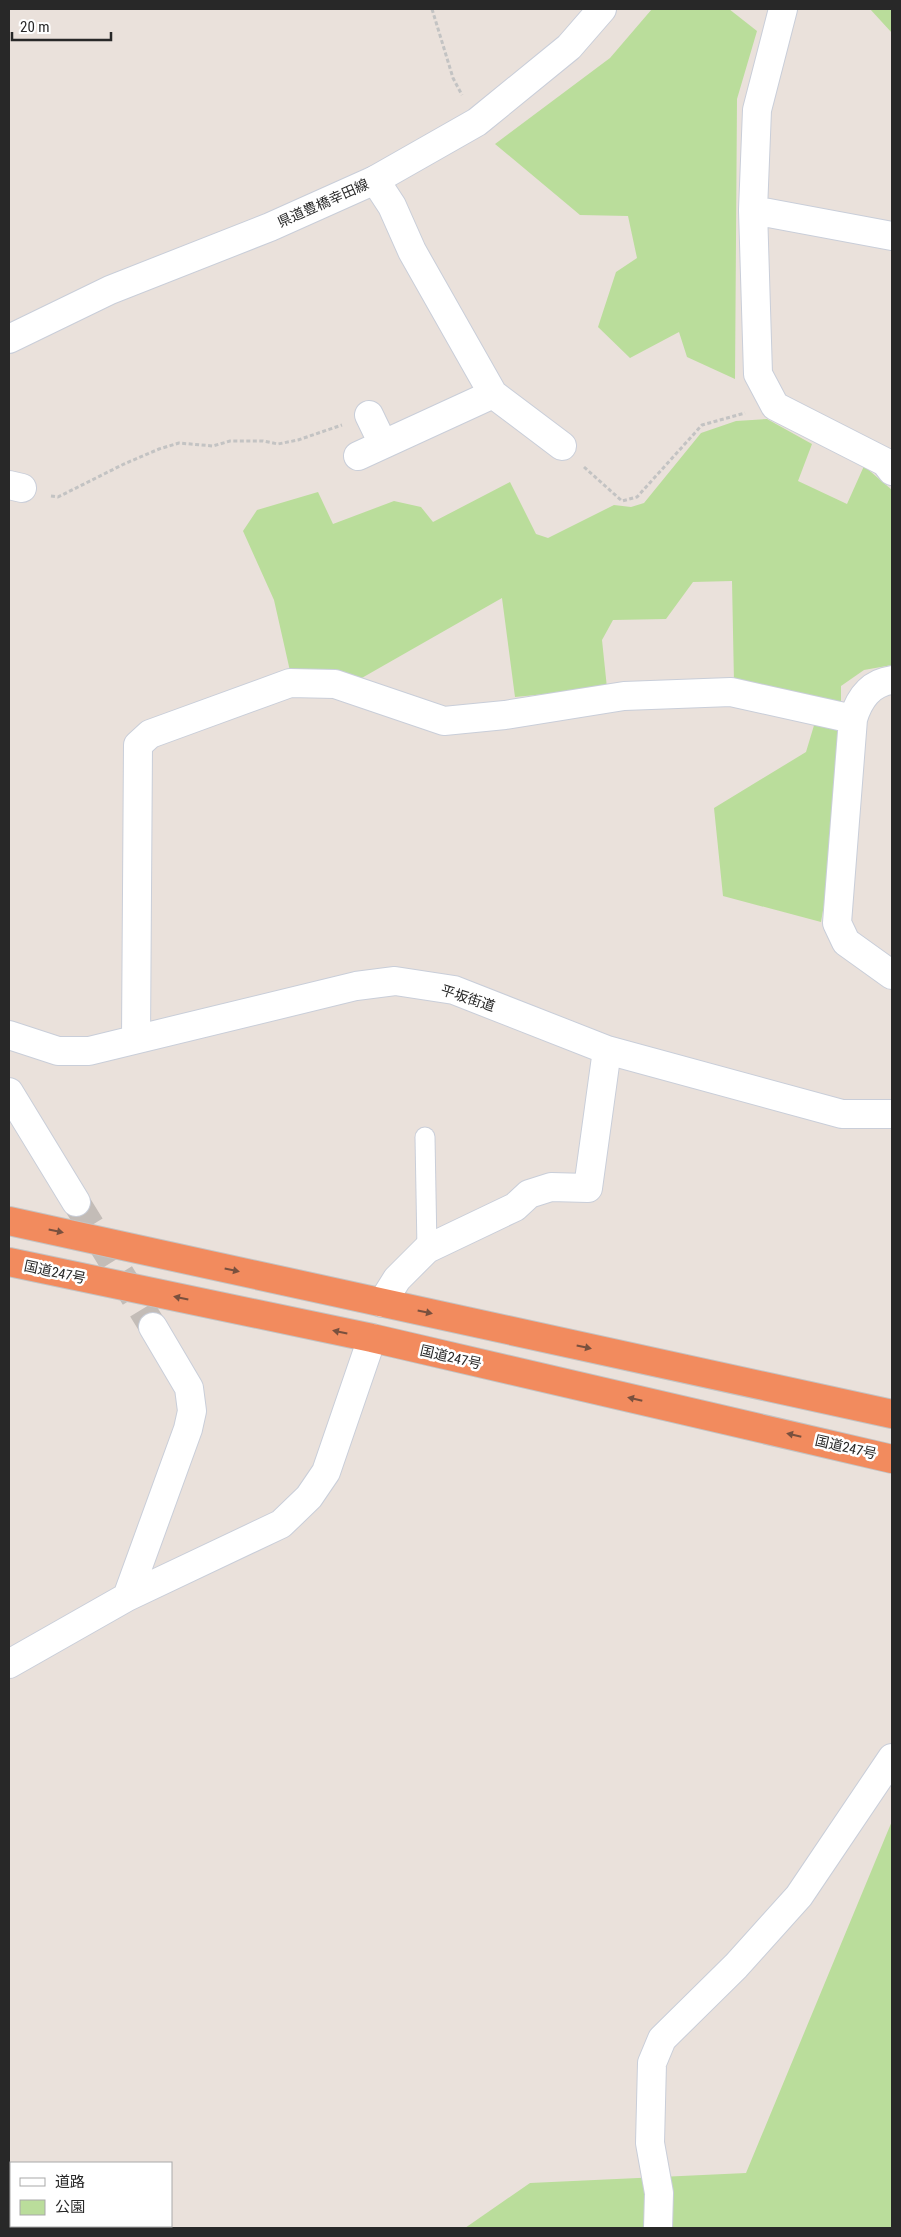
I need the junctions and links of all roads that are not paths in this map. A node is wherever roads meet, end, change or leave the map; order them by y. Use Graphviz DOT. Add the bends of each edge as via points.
graph roads {
  1 [pos="602,9"];
  2 [pos="783,9"];
  3 [pos="375,180"];
  4 [pos="753,210"];
  5 [pos="892,236"];
  6 [pos="9,339"];
  7 [pos="493,394"];
  8 [pos="369,415"];
  9 [pos="383,444"];
  10 [pos="562,446"];
  11 [pos="358,456"];
  12 [pos="892,471"];
  13 [pos="892,680"];
  14 [pos="853,719"];
  15 [pos="892,975"];
  16 [pos="9,1035"];
  17 [pos="136,1039"];
  18 [pos="607,1050"];
  19 [pos="9,1092"];
  20 [pos="892,1114"];
  21 [pos="425,1137"];
  22 [pos="76,1202"];
  23 [pos="9,1221"];
  24 [pos="427,1249"];
  25 [pos="9,1262"];
  26 [pos="382,1302"];
  27 [pos="153,1328"];
  28 [pos="372,1338"];
  29 [pos="892,1414"];
  30 [pos="892,1459"];
  31 [pos="127,1597"];
  32 [pos="9,1664"];
  33 [pos="892,1758"];
  34 [pos="658,2228"];
  1 -- 3 [label="street, 県道豊橋幸田線" via="569,47 477,122"];
  2 -- 4 [label="street" via="757,110"];
  3 -- 6 [label="street, 県道豊橋幸田線" via="270,227 110,290"];
  3 -- 7 [label="street"];
  4 -- 5 [label="street"];
  4 -- 12 [label="street" via="758,374 775,406 885,462"];
  7 -- 9 [label="street"];
  7 -- 10 [label="street"];
  8 -- 9 [label="street"];
  9 -- 11 [label="street"];
  13 -- 14 [label="street" via="872,687 858,703"];
  14 -- 15 [label="street" via="837,923 846,942"];
  14 -- 17 [label="street" via="731,692 624,696 505,716 444,722 334,684 290,683 150,734 138,745"];
  16 -- 17 [label="street, 平坂街道" via="58,1051 88,1051"];
  17 -- 18 [label="street, 平坂街道" via="356,986 395,981 454,990"];
  18 -- 20 [label="street, 平坂街道" via="842,1114"];
  18 -- 24 [label="street" via="588,1188 551,1187 529,1194 515,1206"];
  19 -- 22 [label="street"];
  21 -- 24 [label="lane"];
  23 -- 26 [label="highway, one-way"];
  24 -- 26 [label="street" via="397,1279"];
  28 -- 25 [label="highway, 国道247号, one-way"];
  26 -- 29 [label="highway, one-way"];
  27 -- 31 [label="street" via="189,1388 192,1411"];
  30 -- 28 [label="highway, 国道247号, one-way"];
  28 -- 31 [label="street" via="326,1472 309,1497 281,1524"];
  31 -- 32 [label="street"];
  33 -- 34 [label="street" via="799,1896 736,1966 662,2039 652,2063 650,2143 659,2193"];
}
